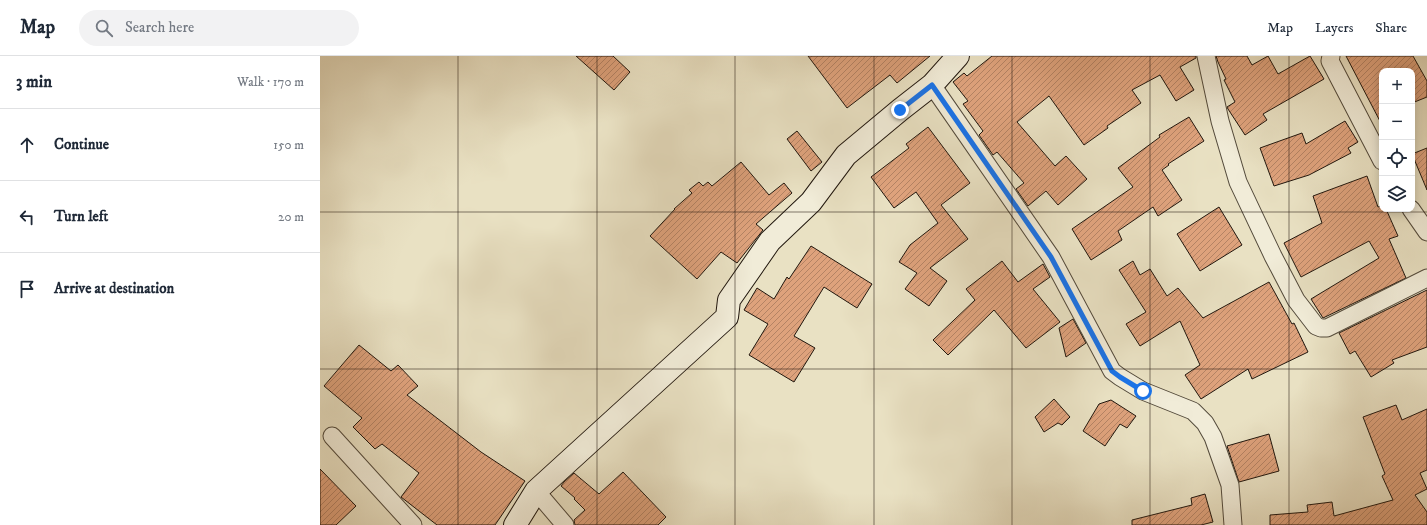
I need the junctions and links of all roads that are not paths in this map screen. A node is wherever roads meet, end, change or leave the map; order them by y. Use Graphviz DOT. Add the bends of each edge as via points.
graph roads {
  1 [pos="958,56"];
  2 [pos="1206,56"];
  3 [pos="1331,56"];
  4 [pos="932,85"];
  5 [pos="1379,155"];
  6 [pos="1413,212"];
  7 [pos="1427,232"];
  8 [pos="1427,278"];
  9 [pos="332,436"];
  10 [pos="536,491"];
  11 [pos="413,525"];
  12 [pos="515,525"];
  13 [pos="564,525"];
  14 [pos="1233,525"];
  1 -- 4 [label="street"];
  2 -- 8 [label="street" via="1220,121 1238,182 1296,300 1316,326 1327,328"];
  3 -- 5 [label="street" via="1330,61"];
  4 -- 10 [label="street" via="846,155 811,202 770,241 730,300 727,317"];
  4 -- 14 [label="street" via="1051,257 1112,371 1143,391 1194,411 1205,423 1213,437 1230,484"];
  6 -- 7 [label="street"];
  9 -- 11 [label="street"];
  10 -- 12 [label="street"];
  10 -- 13 [label="street"];
}
